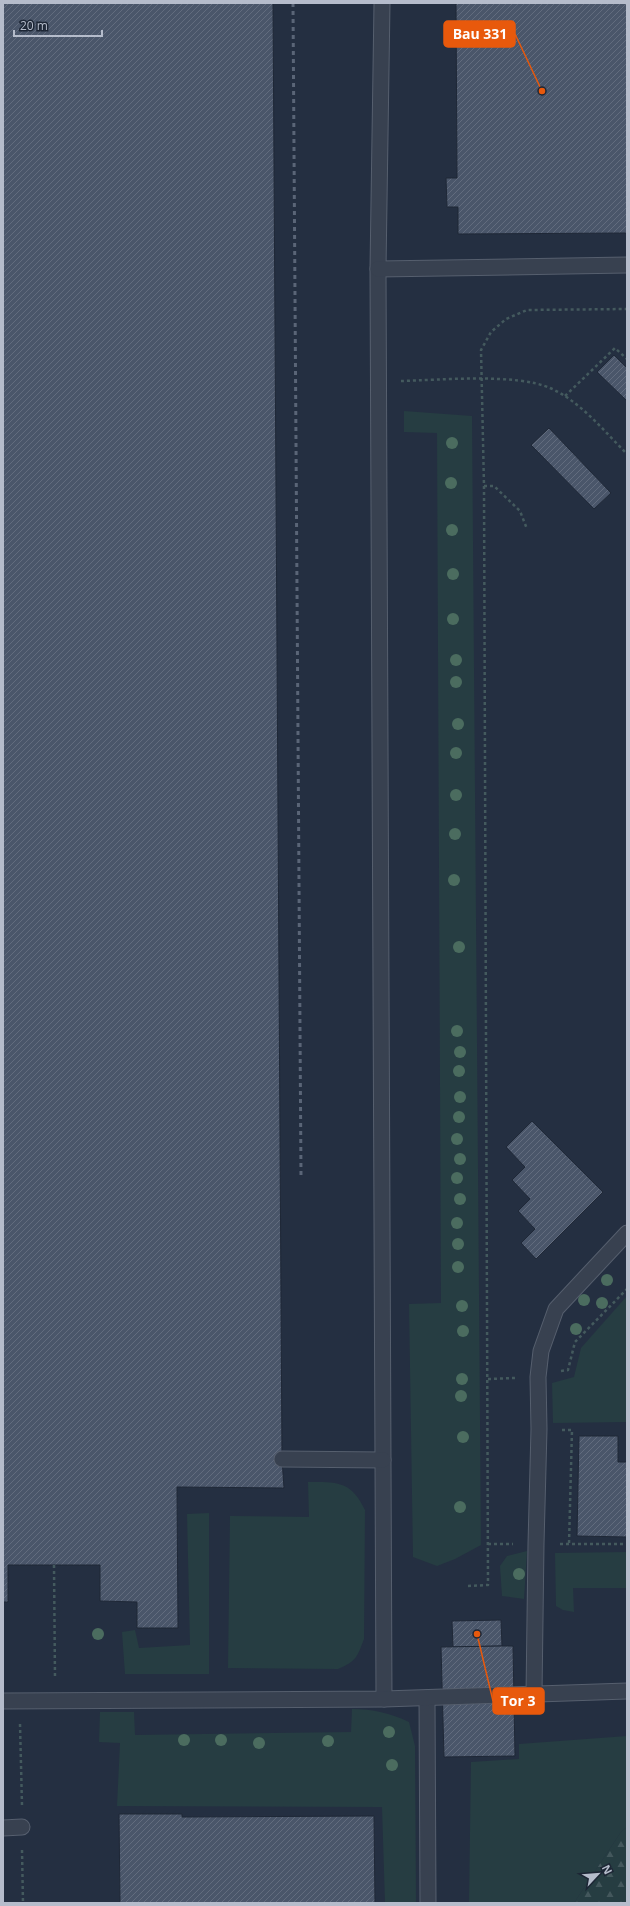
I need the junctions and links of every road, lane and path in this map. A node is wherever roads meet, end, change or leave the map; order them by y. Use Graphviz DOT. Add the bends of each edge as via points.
graph roads {
  1 [pos="382,3"];
  2 [pos="627,265"];
  3 [pos="378,269"];
  4 [pos="627,310"];
  5 [pos="627,359"];
  6 [pos="481,380"];
  7 [pos="378,381"];
  8 [pos="565,396"];
  9 [pos="627,454"];
  10 [pos="484,486"];
  11 [pos="527,529"];
  12 [pos="627,1233"];
  13 [pos="627,1289"];
  14 [pos="576,1342"];
  15 [pos="539,1429"];
  16 [pos="282,1459"];
  17 [pos="384,1460"];
  18 [pos="536,1544"];
  19 [pos="569,1544"];
  20 [pos="627,1544"];
  21 [pos="54,1565"];
  22 [pos="468,1586"];
  23 [pos="627,1691"];
  24 [pos="534,1694"];
  25 [pos="426,1698"];
  26 [pos="384,1699"];
  27 [pos="3,1701"];
  28 [pos="56,1701"];
  29 [pos="22,1827"];
  30 [pos="3,1828"];
  31 [pos="428,1903"];
  1 -- 3 [label="lane"];
  2 -- 3 [label="lane"];
  3 -- 7 [label="lane"];
  4 -- 6 [label="path" via="527,310 506,319 491,332 481,350"];
  5 -- 8 [label="path" via="615,348"];
  6 -- 7 [label="path"];
  6 -- 8 [label="path" via="532,383"];
  6 -- 10 [label="path"];
  7 -- 17 [label="lane"];
  8 -- 9 [label="path"];
  10 -- 11 [label="path" via="494,486 520,511"];
  10 -- 22 [label="path" via="488,1585"];
  12 -- 15 [label="lane" via="556,1309 541,1351 538,1377"];
  13 -- 14 [label="path"];
  15 -- 18 [label="lane"];
  15 -- 19 [label="path" via="572,1430"];
  16 -- 17 [label="lane"];
  17 -- 26 [label="lane"];
  18 -- 19 [label="path"];
  18 -- 24 [label="lane"];
  19 -- 20 [label="path"];
  21 -- 28 [label="path"];
  23 -- 24 [label="lane"];
  24 -- 25 [label="lane"];
  25 -- 26 [label="lane"];
  25 -- 31 [label="lane"];
  26 -- 28 [label="lane"];
  27 -- 28 [label="lane"];
  29 -- 30 [label="lane"];
}
